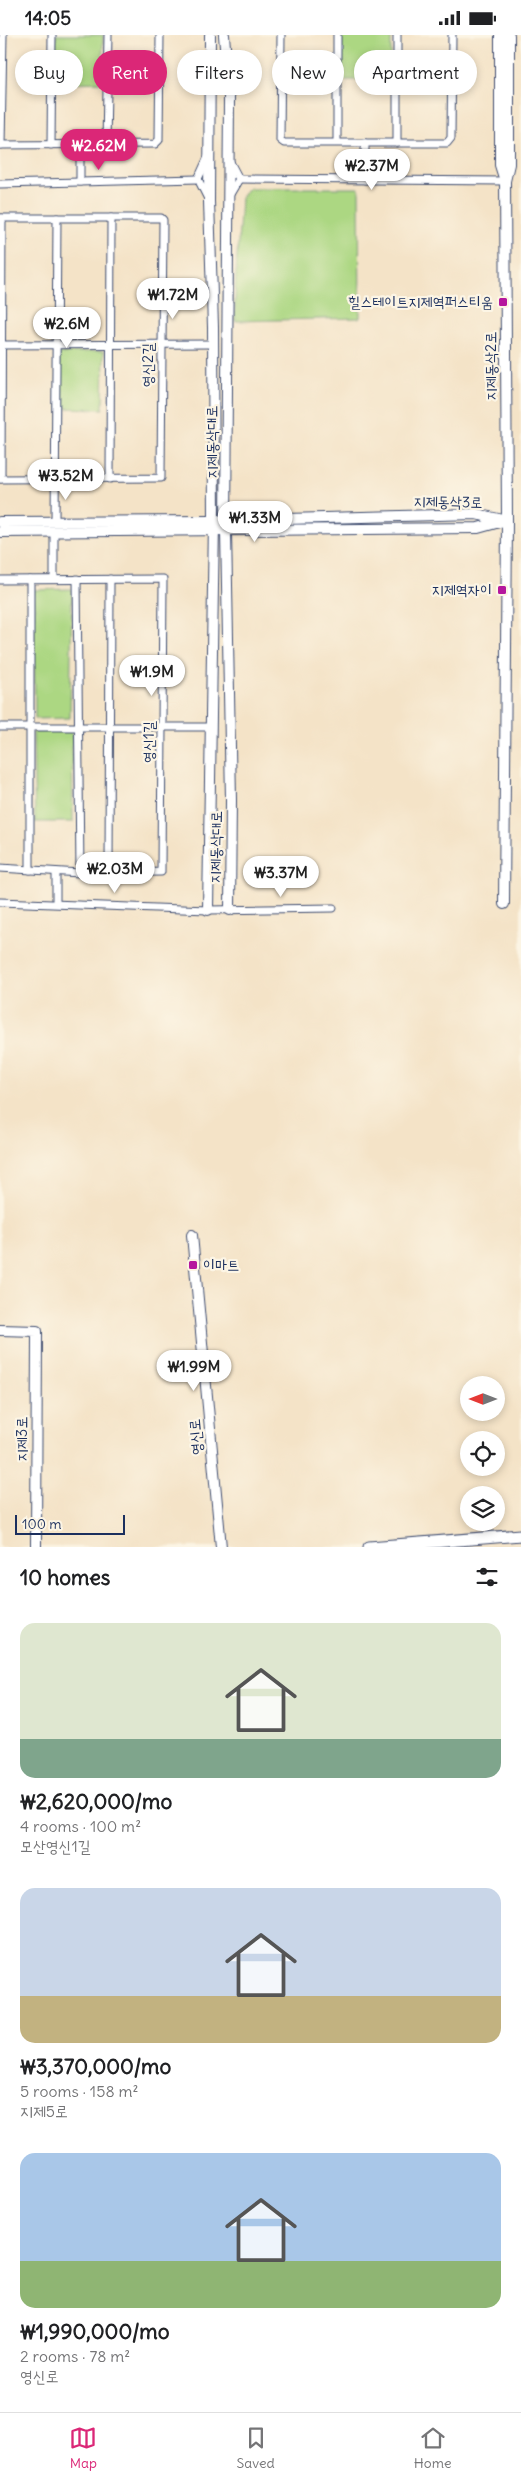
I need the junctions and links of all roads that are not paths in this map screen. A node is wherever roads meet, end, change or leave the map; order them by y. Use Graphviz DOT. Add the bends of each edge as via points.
graph roads {
  1 [pos="3,35"];
  2 [pos="52,35"];
  3 [pos="108,35"];
  4 [pos="160,35"];
  5 [pos="210,35"];
  6 [pos="224,35"];
  7 [pos="281,35"];
  8 [pos="337,35"];
  9 [pos="397,35"];
  10 [pos="452,35"];
  11 [pos="500,35"];
  12 [pos="509,35"];
  13 [pos="337,142"];
  14 [pos="365,143"];
  15 [pos="397,143"];
  16 [pos="106,144"];
  17 [pos="1,145"];
  18 [pos="50,145"];
  19 [pos="80,145"];
  20 [pos="209,153"];
  21 [pos="229,160"];
  22 [pos="198,179"];
  23 [pos="239,179"];
  24 [pos="365,180"];
  25 [pos="505,181"];
  26 [pos="80,182"];
  27 [pos="0,184"];
  28 [pos="228,197"];
  29 [pos="209,201"];
  30 [pos="1,218"];
  31 [pos="57,218"];
  32 [pos="111,218"];
  33 [pos="213,344"];
  34 [pos="1,345"];
  35 [pos="162,345"];
  36 [pos="56,346"];
  37 [pos="111,346"];
  38 [pos="1,479"];
  39 [pos="56,479"];
  40 [pos="110,479"];
  41 [pos="507,521"];
  42 [pos="0,522"];
  43 [pos="214,526"];
  44 [pos="226,526"];
  45 [pos="55,527"];
  46 [pos="0,532"];
  47 [pos="54,579"];
  48 [pos="77,579"];
  49 [pos="110,579"];
  50 [pos="0,580"];
  51 [pos="30,580"];
  52 [pos="0,727"];
  53 [pos="30,727"];
  54 [pos="78,727"];
  55 [pos="110,727"];
  56 [pos="162,727"];
  57 [pos="211,727"];
  58 [pos="0,868"];
  59 [pos="30,871"];
  60 [pos="56,872"];
  61 [pos="80,873"];
  62 [pos="110,873"];
  63 [pos="0,901"];
  64 [pos="56,903"];
  65 [pos="504,904"];
  66 [pos="333,908"];
  67 [pos="208,909"];
  68 [pos="230,910"];
  69 [pos="192,1235"];
  70 [pos="0,1330"];
  71 [pos="521,1535"];
  72 [pos="36,1547"];
  73 [pos="221,1547"];
  74 [pos="369,1547"];
  1 -- 17 [label="street"];
  2 -- 18 [label="street"];
  3 -- 16 [label="street"];
  4 -- 16 [label="street" via="159,140 155,144"];
  5 -- 20 [label="street, 지제동삭대로"];
  6 -- 21 [label="street, 지제동삭대로" via="229,97"];
  7 -- 13 [label="street" via="280,139 284,143"];
  8 -- 13 [label="street"];
  9 -- 15 [label="street"];
  10 -- 15 [label="street" via="451,138 447,143"];
  11 -- 25 [label="street, 지제동삭2로" via="500,165"];
  12 -- 25 [label="street, 지제동삭2로" via="509,164"];
  13 -- 14 [label="street"];
  14 -- 15 [label="street"];
  14 -- 24 [label="street"];
  16 -- 19 [label="street"];
  17 -- 18 [label="street"];
  18 -- 19 [label="street"];
  19 -- 26 [label="street"];
  20 -- 22 [label="street"];
  20 -- 29 [label="street, 지제동삭대로"];
  21 -- 23 [label="street"];
  21 -- 28 [label="street, 지제동삭대로"];
  22 -- 26 [label="street"];
  22 -- 29 [label="street"];
  23 -- 24 [label="street"];
  23 -- 28 [label="street"];
  24 -- 25 [label="street"];
  25 -- 41 [label="street, 지제동삭2로"];
  26 -- 27 [label="street"];
  28 -- 44 [label="street, 지제동삭대로"];
  29 -- 33 [label="street, 지제동삭대로"];
  30 -- 31 [label="street, 영신2길"];
  30 -- 34 [label="street"];
  31 -- 32 [label="street, 영신2길"];
  31 -- 36 [label="street"];
  32 -- 35 [label="street, 영신2길" via="163,220"];
  32 -- 37 [label="street"];
  33 -- 35 [label="street"];
  33 -- 43 [label="street, 지제동삭대로"];
  34 -- 36 [label="street"];
  34 -- 38 [label="street"];
  35 -- 37 [label="street"];
  35 -- 40 [label="street, 영신2길" via="162,476 158,479"];
  36 -- 37 [label="street"];
  36 -- 39 [label="street"];
  37 -- 40 [label="street"];
  38 -- 39 [label="street, 영신2길"];
  39 -- 40 [label="street, 영신2길"];
  39 -- 45 [label="street"];
  41 -- 44 [label="street, 지제동삭3로" via="478,528"];
  41 -- 65 [label="street, 지제동삭2로"];
  42 -- 45 [label="street, 지제동삭3로"];
  43 -- 44 [label="street, 지제동삭3로"];
  43 -- 45 [label="street, 지제동삭3로"];
  43 -- 57 [label="street, 지제동삭대로"];
  44 -- 68 [label="street, 지제동삭대로" via="232,799"];
  45 -- 46 [label="street, 지제동삭3로"];
  45 -- 47 [label="street"];
  47 -- 48 [label="street, 영신1길"];
  47 -- 51 [label="street, 영신1길"];
  48 -- 49 [label="street, 영신1길"];
  48 -- 54 [label="street"];
  49 -- 55 [label="street"];
  49 -- 56 [label="street, 영신1길" via="163,579"];
  50 -- 51 [label="street, 영신1길"];
  51 -- 53 [label="street"];
  52 -- 53 [label="street"];
  53 -- 54 [label="street"];
  53 -- 59 [label="street"];
  54 -- 55 [label="street"];
  54 -- 61 [label="street"];
  55 -- 56 [label="street"];
  55 -- 62 [label="street"];
  56 -- 57 [label="street"];
  56 -- 62 [label="street, 영신1길" via="161,872"];
  57 -- 67 [label="street, 지제동삭대로"];
  58 -- 59 [label="street, 영신1길"];
  59 -- 60 [label="street, 영신1길"];
  60 -- 61 [label="street, 영신1길"];
  60 -- 64 [label="street"];
  61 -- 62 [label="street, 영신1길"];
  63 -- 64 [label="street"];
  64 -- 67 [label="street"];
  66 -- 68 [label="street"];
  67 -- 68 [label="street"];
  69 -- 73 [label="street, 영신로"];
  70 -- 72 [label="street, 지제3로" via="37,1331"];
  71 -- 74 [label="main road"];
}
